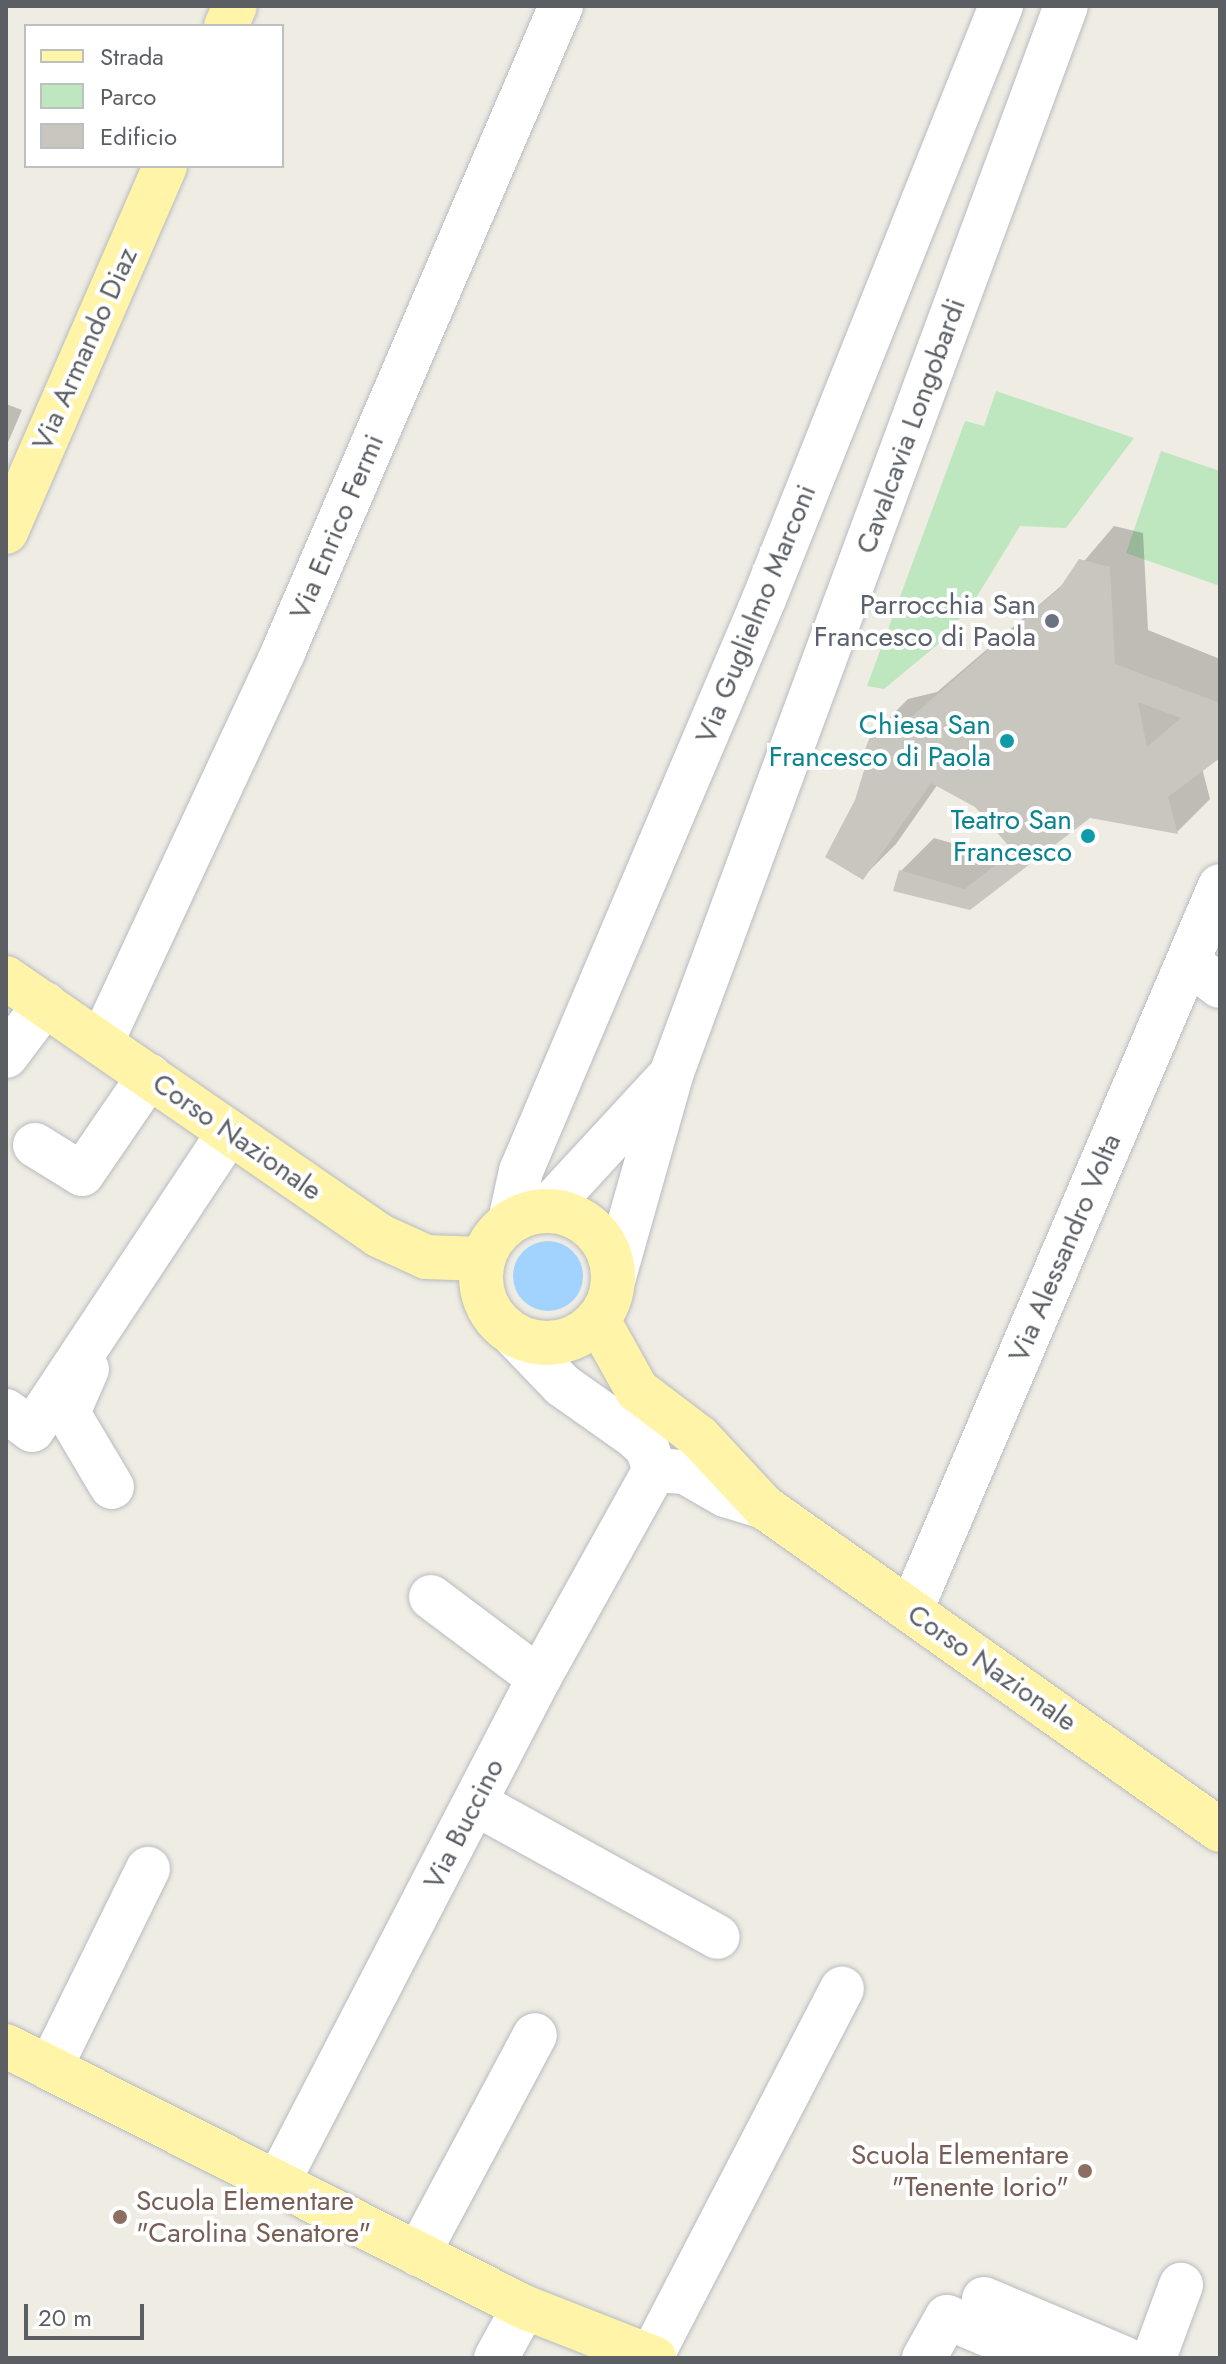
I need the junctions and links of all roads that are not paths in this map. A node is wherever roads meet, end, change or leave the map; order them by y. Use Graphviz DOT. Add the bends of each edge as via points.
graph roads {
  1 [pos="561,6"];
  2 [pos="1001,6"];
  3 [pos="1066,6"];
  4 [pos="164,168"];
  5 [pos="6,532"];
  6 [pos="1220,886"];
  7 [pos="1204,974"];
  8 [pos="6,978"];
  9 [pos="45,1004"];
  10 [pos="101,1043"];
  11 [pos="6,1056"];
  12 [pos="672,1072"];
  13 [pos="149,1076"];
  14 [pos="229,1132"];
  15 [pos="35,1145"];
  16 [pos="528,1215"];
  17 [pos="482,1259"];
  18 [pos="614,1277"];
  19 [pos="598,1320"];
  20 [pos="96,1332"];
  21 [pos="515,1336"];
  22 [pos="6,1411"];
  23 [pos="655,1470"];
  24 [pos="112,1487"];
  25 [pos="764,1507"];
  26 [pos="431,1597"];
  27 [pos="911,1610"];
  28 [pos="539,1678"];
  29 [pos="475,1803"];
  30 [pos="1220,1830"];
  31 [pos="148,1869"];
  32 [pos="718,1937"];
  33 [pos="842,1989"];
  34 [pos="535,2035"];
  35 [pos="6,2046"];
  36 [pos="50,2068"];
  37 [pos="278,2182"];
  38 [pos="418,2254"];
  39 [pos="1181,2285"];
  40 [pos="984,2299"];
  41 [pos="524,2307"];
  42 [pos="496,2358"];
  43 [pos="652,2358"];
  44 [pos="924,2358"];
  45 [pos="1042,2358"];
  46 [pos="1124,2358"];
  47 [pos="1154,2358"];
  1 -- 10 [label="street, Via Enrico Fermi" via="284,650"];
  2 -- 16 [label="street, Via Guglielmo Marconi" via="764,599 521,1171"];
  3 -- 12 [label="street, Cavalcavia Longobardi"];
  4 -- 5 [label="main road, Via Armando Diaz"];
  6 -- 7 [label="street, Via Alessandro Volta"];
  7 -- 27 [label="street, Via Alessandro Volta"];
  8 -- 9 [label="main road, Corso Nazionale"];
  9 -- 10 [label="main road, Corso Nazionale"];
  9 -- 11 [label="street"];
  10 -- 13 [label="main road, Corso Nazionale"];
  12 -- 16 [label="street, Cavalcavia Longobardi" via="605,1152"];
  12 -- 18 [label="street, Cavalcavia Longobardi"];
  13 -- 14 [label="main road, Corso Nazionale"];
  13 -- 15 [label="street" via="82,1174"];
  14 -- 17 [label="main road, Corso Nazionale" via="400,1248 426,1257"];
  14 -- 20 [label="street"];
  16 -- 17 [label="main road"];
  16 -- 18 [label="main road" via="567,1213 601,1237"];
  17 -- 21 [label="main road" via="485,1302"];
  18 -- 19 [label="main road"];
  19 -- 21 [label="main road" via="581,1335 560,1343"];
  19 -- 25 [label="main road, Corso Nazionale" via="637,1390 699,1437"];
  20 -- 22 [label="street" via="32,1430"];
  20 -- 24 [label="street" via="90,1364 68,1413"];
  21 -- 23 [label="street" via="562,1385 647,1448"];
  23 -- 25 [label="street, Corso Nazionale" via="685,1472 725,1495"];
  23 -- 28 [label="street, Via Buccino"];
  25 -- 27 [label="main road, Corso Nazionale"];
  26 -- 28 [label="street"];
  27 -- 30 [label="main road, Corso Nazionale"];
  28 -- 29 [label="street, Via Buccino"];
  29 -- 32 [label="street"];
  29 -- 37 [label="street, Via Buccino"];
  31 -- 36 [label="street"];
  33 -- 43 [label="street"];
  34 -- 38 [label="street"];
  35 -- 36 [label="main road"];
  36 -- 37 [label="main road"];
  37 -- 38 [label="main road"];
  38 -- 41 [label="main road"];
  39 -- 47 [label="street"];
  40 -- 46 [label="street"];
  41 -- 42 [label="street"];
  41 -- 43 [label="main road"];
  44 -- 45 [label="street" via="947,2317"];
}
